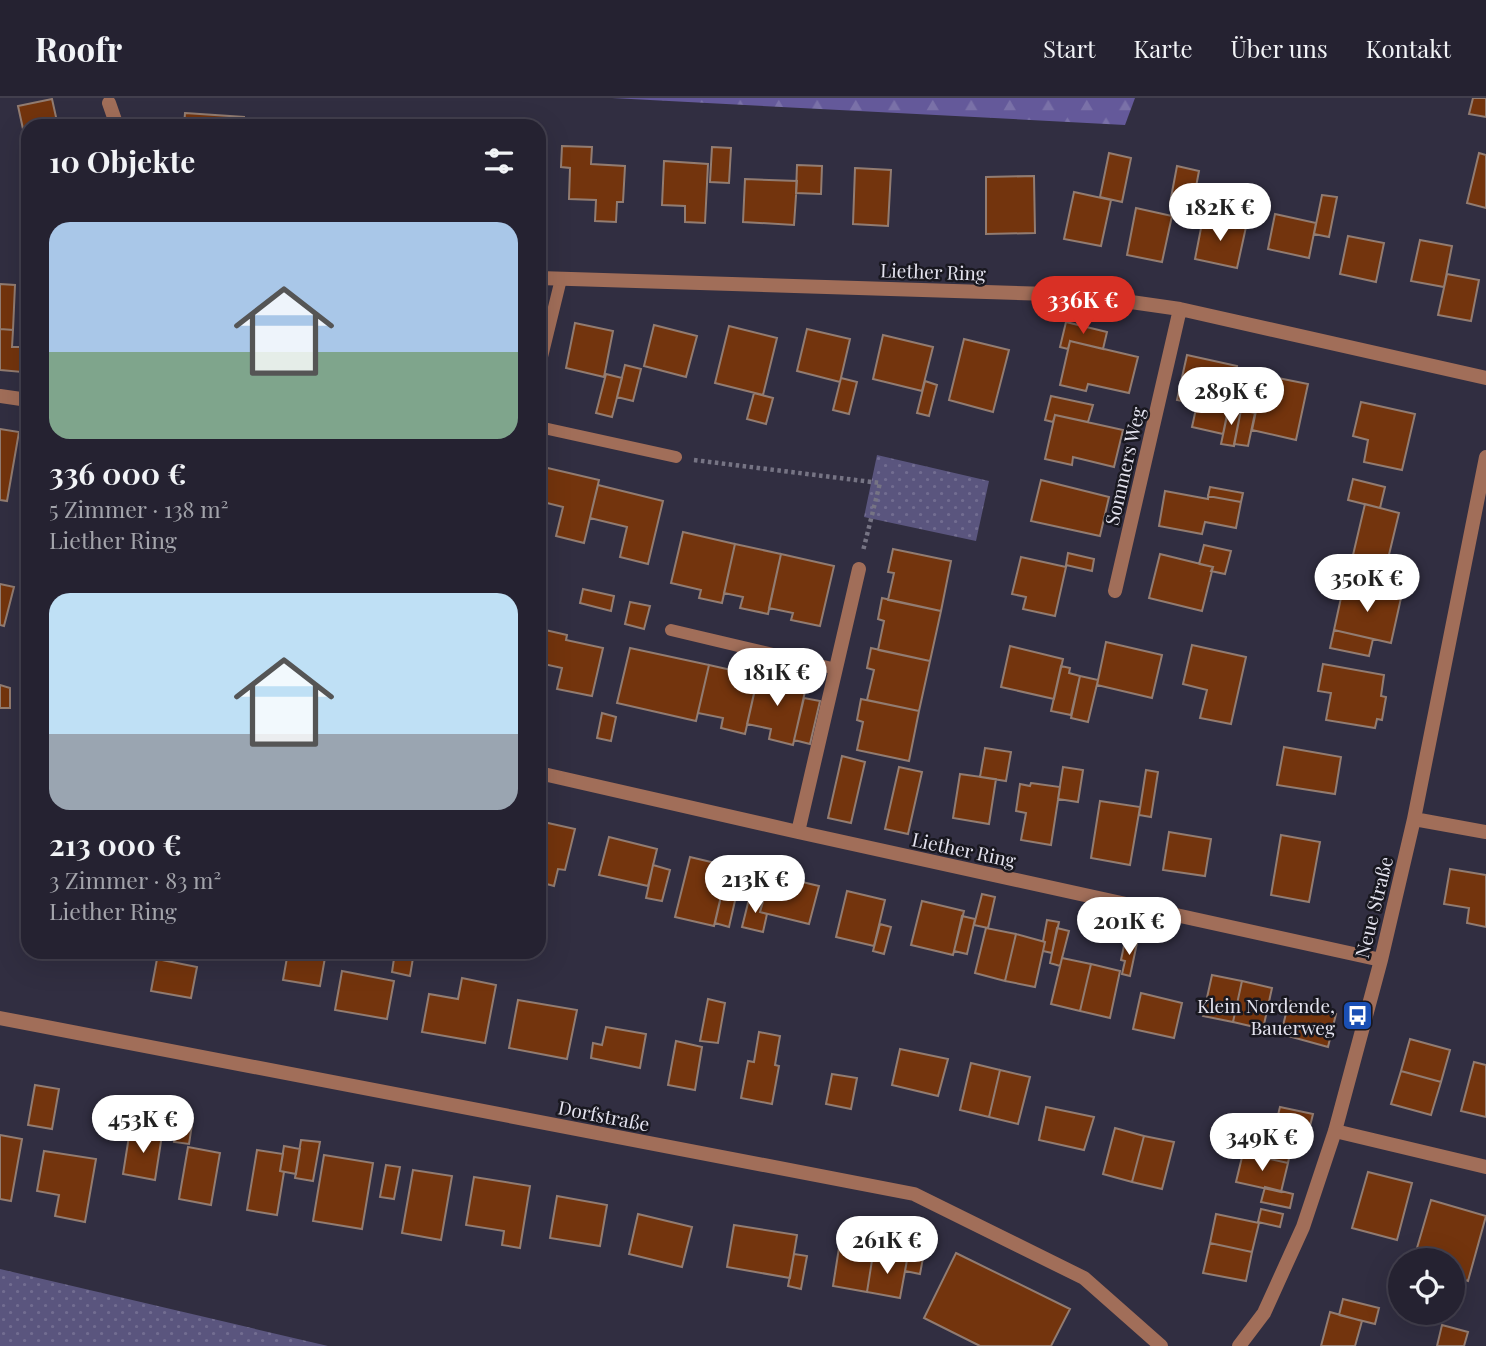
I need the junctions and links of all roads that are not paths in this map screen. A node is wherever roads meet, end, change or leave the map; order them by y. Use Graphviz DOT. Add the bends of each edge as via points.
graph roads {
  1 [pos="109,103"];
  2 [pos="115,119"];
  3 [pos="546,278"];
  4 [pos="561,279"];
  5 [pos="1180,309"];
  6 [pos="546,340"];
  7 [pos="1486,378"];
  8 [pos="0,396"];
  9 [pos="21,399"];
  10 [pos="546,429"];
  11 [pos="676,457"];
  12 [pos="1486,457"];
  13 [pos="1480,518"];
  14 [pos="859,569"];
  15 [pos="1115,591"];
  16 [pos="671,630"];
  17 [pos="836,669"];
  18 [pos="546,775"];
  19 [pos="1414,819"];
  20 [pos="798,832"];
  21 [pos="1486,832"];
  22 [pos="1381,960"];
  23 [pos="0,1018"];
  24 [pos="1335,1131"];
  25 [pos="1486,1167"];
  26 [pos="1161,1346"];
  27 [pos="1238,1346"];
  1 -- 2 [label="street"];
  3 -- 4 [label="street, Liether Ring"];
  4 -- 5 [label="street, Liether Ring" via="1082,295"];
  4 -- 6 [label="lane"];
  5 -- 7 [label="street, Liether Ring"];
  5 -- 15 [label="street, Sommers Weg"];
  8 -- 9 [label="street"];
  10 -- 11 [label="lane"];
  12 -- 13 [label="street, Neue Straße"];
  13 -- 19 [label="street, Neue Straße"];
  14 -- 17 [label="street"];
  16 -- 17 [label="lane"];
  17 -- 20 [label="street"];
  18 -- 20 [label="street, Liether Ring"];
  19 -- 21 [label="street"];
  19 -- 22 [label="street, Neue Straße"];
  20 -- 22 [label="street, Liether Ring"];
  22 -- 24 [label="street, Neue Straße"];
  23 -- 26 [label="street, Dorfstraße" via="914,1194 1084,1278"];
  24 -- 25 [label="street"];
  24 -- 27 [label="street, Neue Straße" via="1303,1227 1270,1301"];
}
